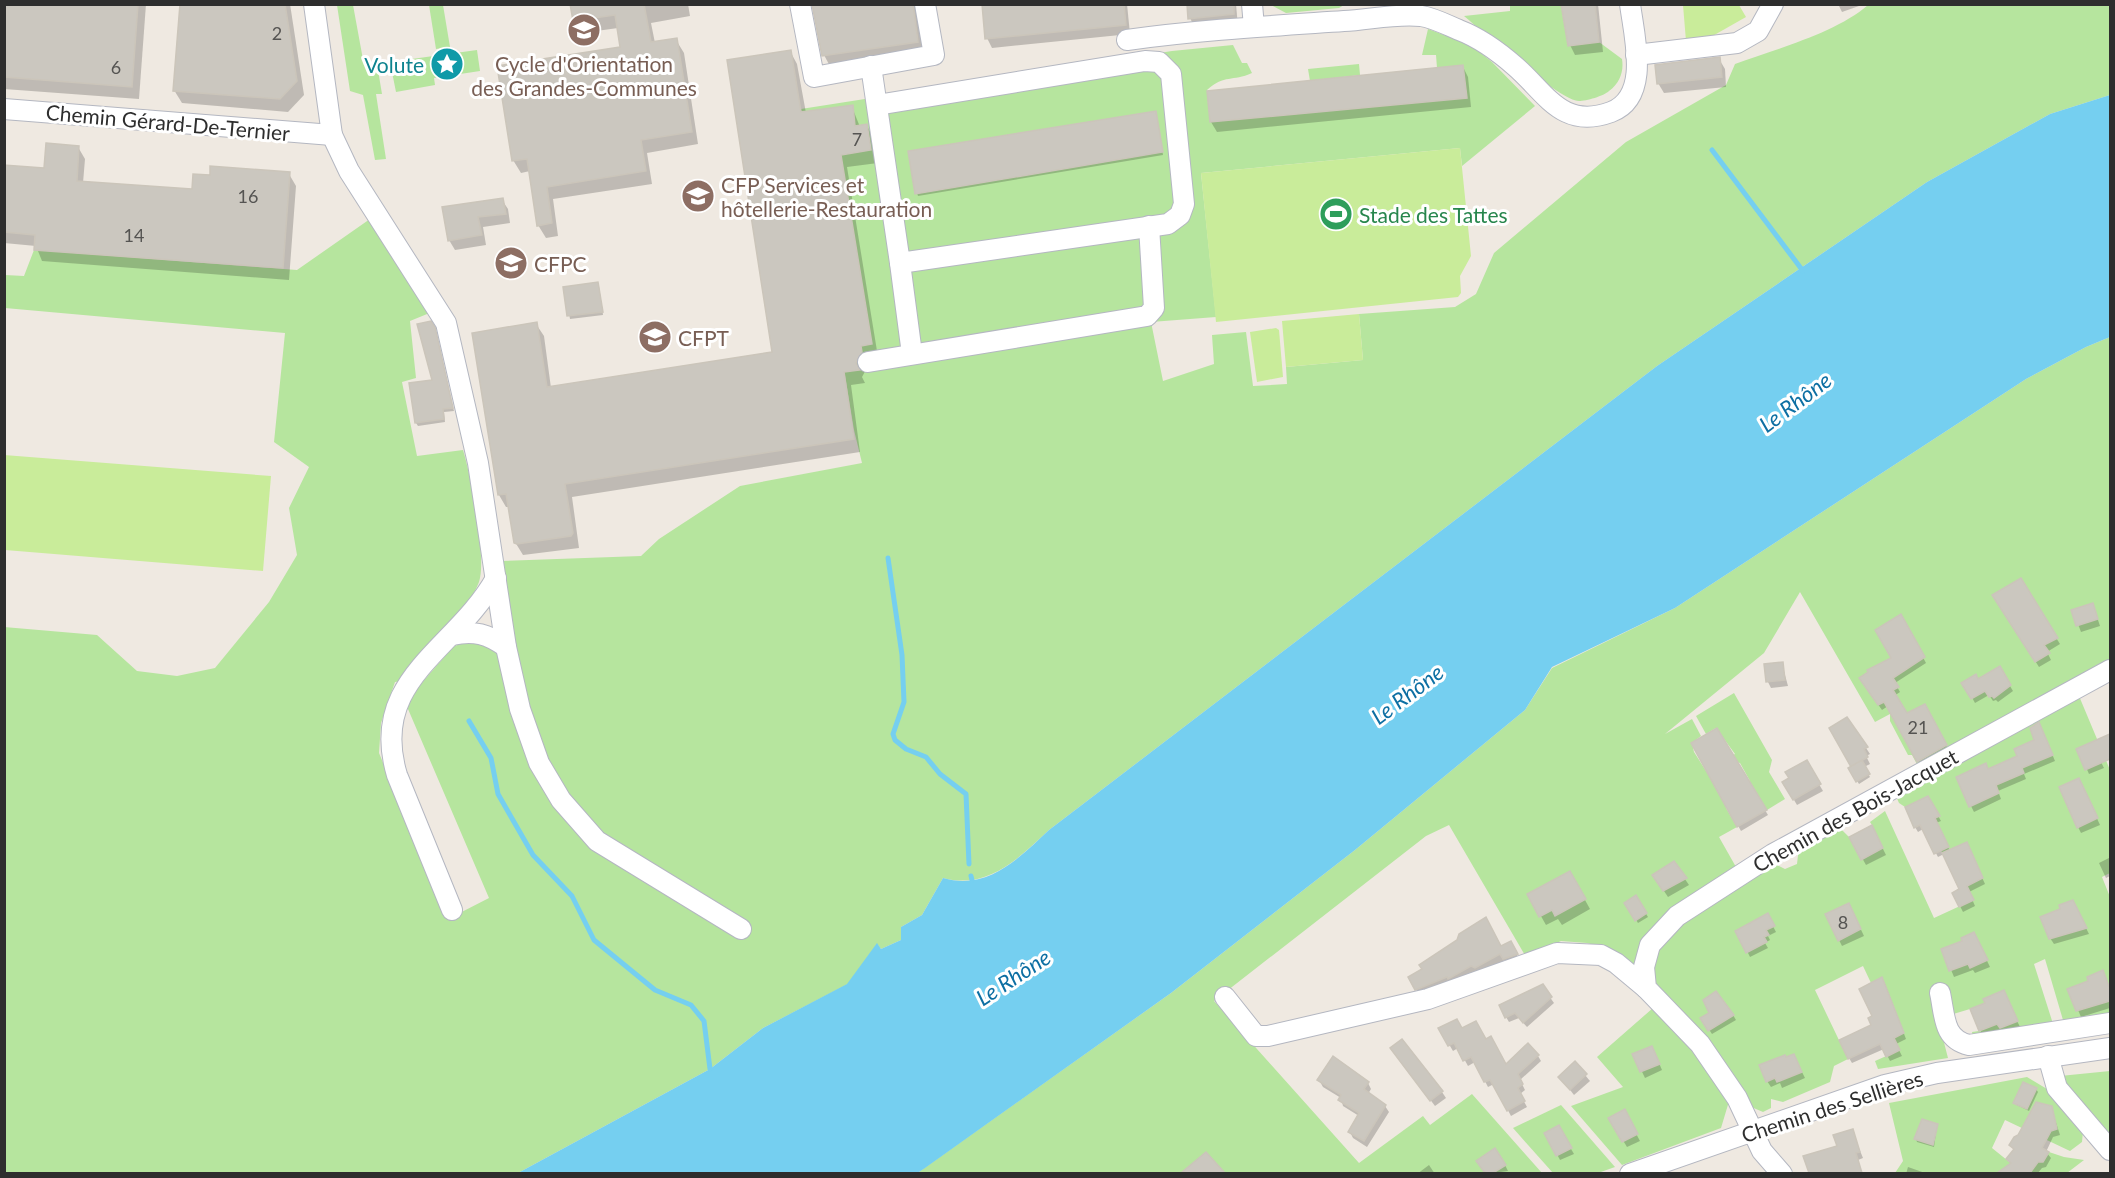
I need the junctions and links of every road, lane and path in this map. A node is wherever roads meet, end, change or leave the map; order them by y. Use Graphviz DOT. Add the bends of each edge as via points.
graph roads {
  1 [pos="314,4"];
  2 [pos="800,4"];
  3 [pos="926,4"];
  4 [pos="1252,4"];
  5 [pos="1630,4"];
  6 [pos="1773,4"];
  7 [pos="1254,27"];
  8 [pos="1127,40"];
  9 [pos="1636,55"];
  10 [pos="871,66"];
  11 [pos="877,105"];
  12 [pos="4,109"];
  13 [pos="332,135"];
  14 [pos="1149,226"];
  15 [pos="900,263"];
  16 [pos="912,354"];
  17 [pos="868,362"];
  18 [pos="496,578"];
  19 [pos="452,635"];
  20 [pos="506,647"];
  21 [pos="2110,670"];
  22 [pos="452,910"];
  23 [pos="741,929"];
  24 [pos="1646,988"];
  25 [pos="1940,993"];
  26 [pos="1224,998"];
  27 [pos="2110,1023"];
  28 [pos="2110,1048"];
  29 [pos="2048,1056"];
  30 [pos="1752,1131"];
  31 [pos="2110,1150"];
  32 [pos="1630,1173"];
  33 [pos="1782,1173"];
  1 -- 13 [label="street"];
  2 -- 10 [label="street" via="814,77"];
  3 -- 10 [label="street" via="934,55"];
  4 -- 7 [label="street"];
  5 -- 9 [label="street"];
  6 -- 9 [label="street" via="1758,31 1737,43"];
  7 -- 8 [label="street"];
  7 -- 9 [label="street" via="1422,16 1478,38 1516,67 1557,108 1575,115 1610,112 1621,106 1636,79"];
  10 -- 11 [label="street"];
  11 -- 14 [label="street" via="1145,61 1159,62 1171,74 1184,204 1173,222"];
  11 -- 15 [label="street"];
  12 -- 13 [label="street, Chemin Gérard-De-Ternier"];
  13 -- 18 [label="street" via="344,162 446,323 478,463"];
  14 -- 15 [label="street"];
  14 -- 16 [label="street" via="1154,308 1147,316"];
  15 -- 16 [label="street"];
  16 -- 17 [label="street"];
  18 -- 19 [label="street" via="484,599"];
  18 -- 20 [label="street"];
  19 -- 20 [label="street" via="483,634"];
  19 -- 22 [label="street" via="407,683 395,706 389,740 397,775"];
  20 -- 23 [label="street" via="520,709 539,763 573,816 617,855"];
  21 -- 24 [label="street, Chemin des Bois-Jacquet" via="1773,854 1677,916 1650,945 1644,968"];
  24 -- 26 [label="street" via="1601,955 1557,953 1428,999 1268,1036 1256,1036"];
  24 -- 30 [label="street" via="1700,1044 1737,1098"];
  25 -- 27 [label="street" via="1949,1033 1956,1042 1969,1045"];
  28 -- 29 [label="street, Chemin des Sellières"];
  29 -- 30 [label="street, Chemin des Sellières" via="1937,1072"];
  29 -- 31 [label="street" via="2057,1088"];
  30 -- 32 [label="street, Chemin des Sellières"];
  30 -- 33 [label="street" via="1762,1151"];
}
